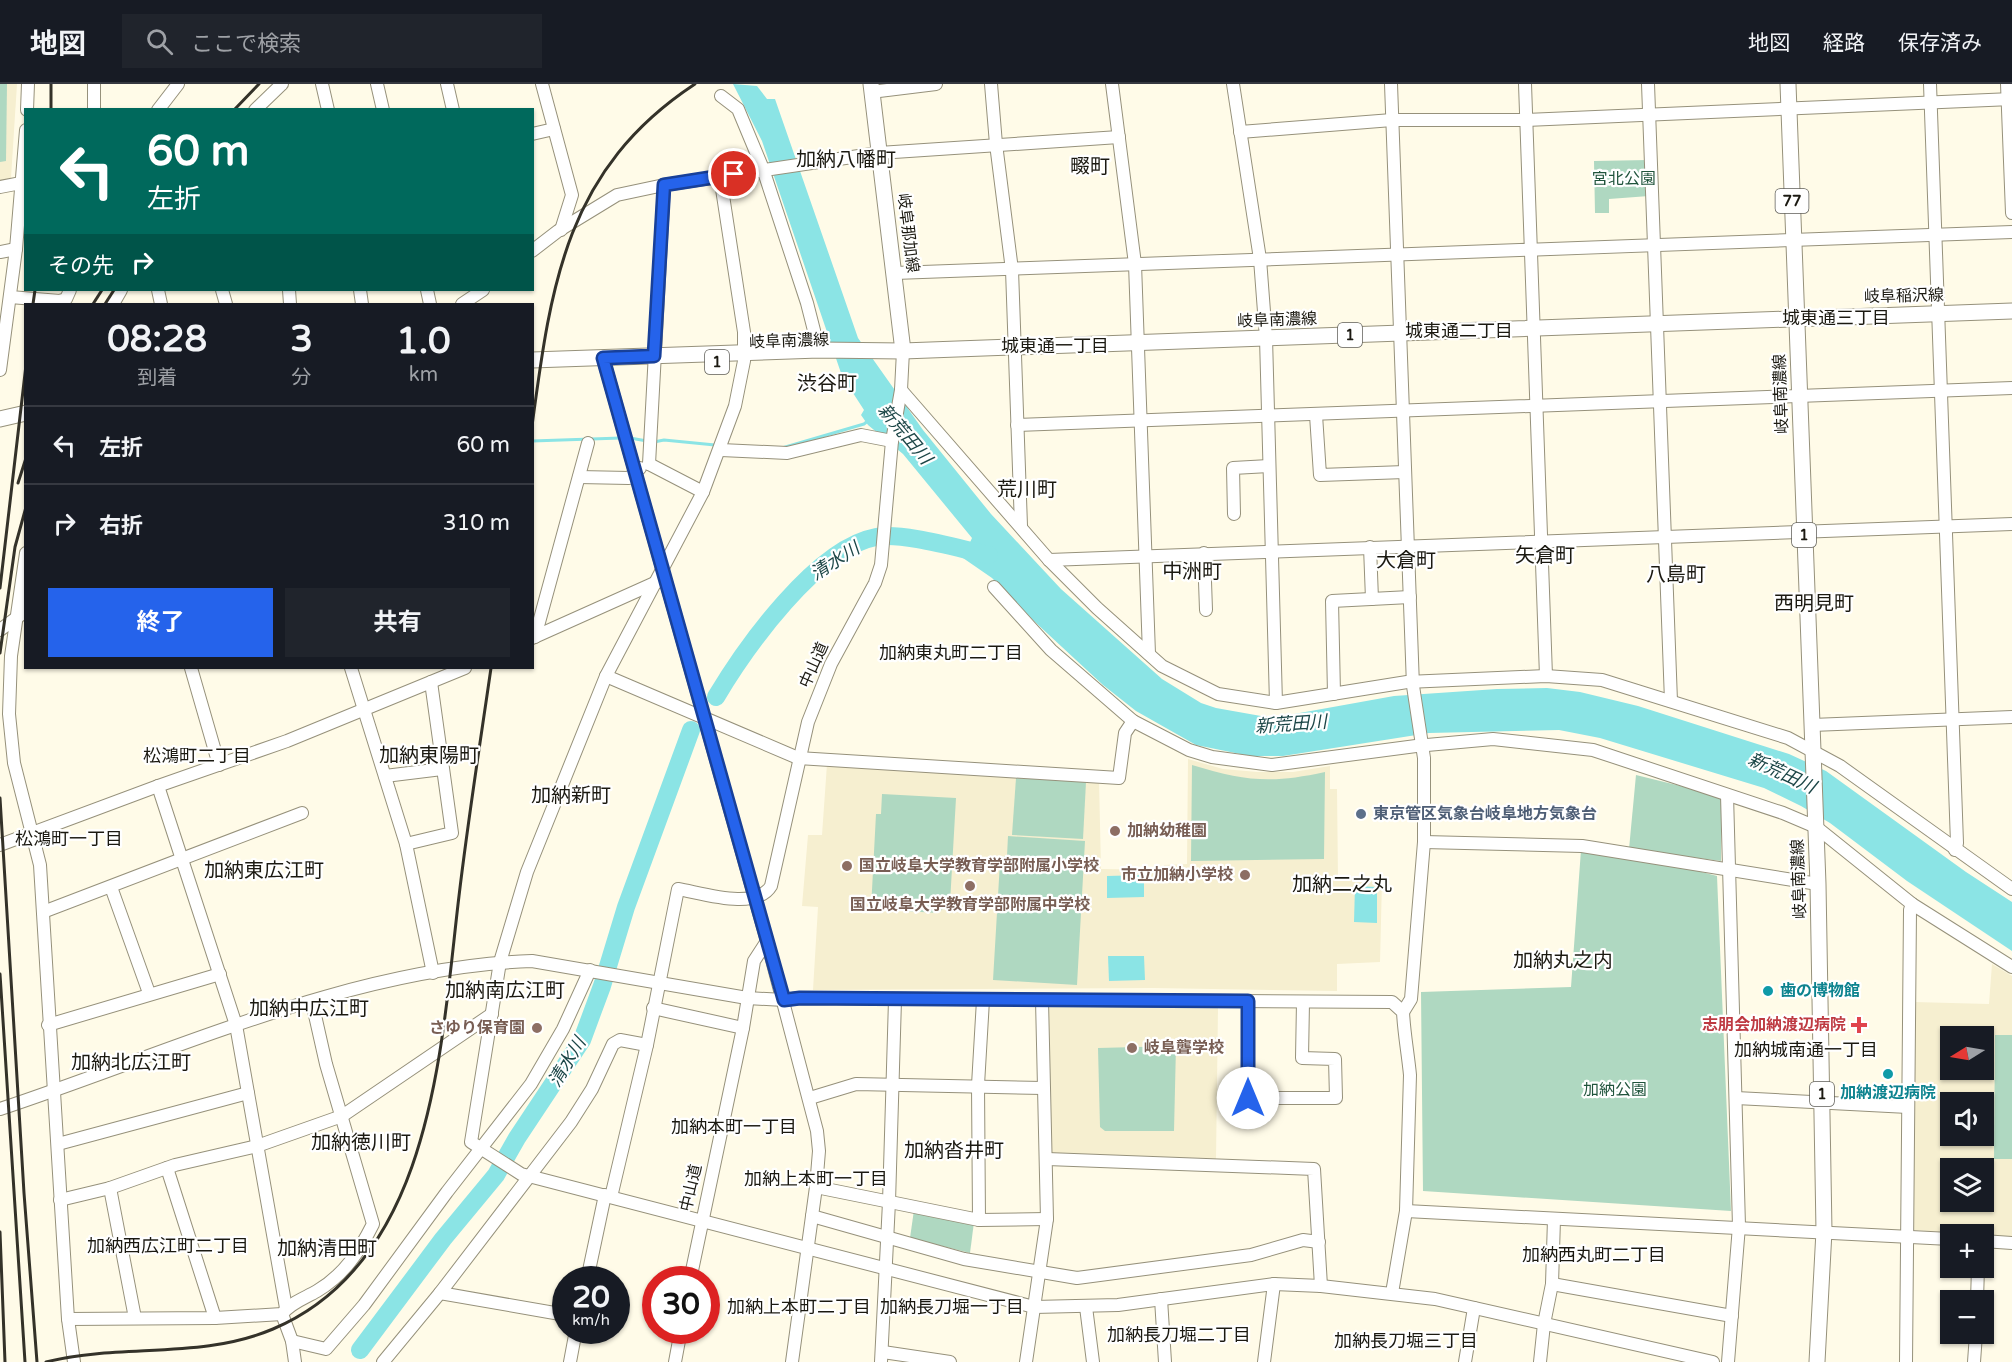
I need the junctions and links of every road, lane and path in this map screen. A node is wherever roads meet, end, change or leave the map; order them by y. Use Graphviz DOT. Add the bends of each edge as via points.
graph roads {
  1 [pos="28,84"];
  2 [pos="94,84"];
  3 [pos="178,84"];
  4 [pos="282,84"];
  5 [pos="322,84"];
  6 [pos="376,84"];
  7 [pos="447,84"];
  8 [pos="543,84"];
  9 [pos="936,84"];
  10 [pos="991,84"];
  11 [pos="1112,84"];
  12 [pos="1233,84"];
  13 [pos="1391,84"];
  14 [pos="1525,84"];
  15 [pos="1648,84"];
  16 [pos="1788,84"];
  17 [pos="1930,84"];
  18 [pos="2007,84"];
  19 [pos="871,88"];
  20 [pos="721,96"];
  21 [pos="2010,99"];
  22 [pos="1931,101"];
  23 [pos="27,108"];
  24 [pos="94,108"];
  25 [pos="160,108"];
  26 [pos="257,108"];
  27 [pos="328,108"];
  28 [pos="382,108"];
  29 [pos="453,108"];
  30 [pos="1789,108"];
  31 [pos="1649,114"];
  32 [pos="1392,120"];
  33 [pos="1526,120"];
  34 [pos="554,129"];
  35 [pos="1240,132"];
  36 [pos="534,134"];
  37 [pos="1119,137"];
  38 [pos="996,144"];
  39 [pos="879,153"];
  40 [pos="765,169"];
  41 [pos="720,176"];
  42 [pos="24,182"];
  43 [pos="664,185"];
  44 [pos="0,187"];
  45 [pos="2012,213"];
  46 [pos="561,230"];
  47 [pos="2012,232"];
  48 [pos="1936,235"];
  49 [pos="1794,240"];
  50 [pos="1654,245"];
  51 [pos="16,249"];
  52 [pos="534,250"];
  53 [pos="1530,250"];
  54 [pos="0,252"];
  55 [pos="1397,255"];
  56 [pos="1260,259"];
  57 [pos="1135,264"];
  58 [pos="1012,270"];
  59 [pos="895,273"];
  60 [pos="70,291"];
  61 [pos="482,291"];
  62 [pos="10,297"];
  63 [pos="464,303"];
  64 [pos="2012,311"];
  65 [pos="1939,314"];
  66 [pos="1797,318"];
  67 [pos="1657,323"];
  68 [pos="1533,328"];
  69 [pos="1400,333"];
  70 [pos="1266,338"];
  71 [pos="1138,343"];
  72 [pos="1015,347"];
  73 [pos="903,351"];
  74 [pos="825,352"];
  75 [pos="744,357"];
  76 [pos="534,360"];
  77 [pos="654,360"];
  78 [pos="604,362"];
  79 [pos="534,368"];
  80 [pos="0,370"];
  81 [pos="2012,388"];
  82 [pos="901,390"];
  83 [pos="1942,391"];
  84 [pos="1799,396"];
  85 [pos="1660,401"];
  86 [pos="24,405"];
  87 [pos="1536,406"];
  88 [pos="0,411"];
  89 [pos="1403,411"];
  90 [pos="24,413"];
  91 [pos="1316,415"];
  92 [pos="1267,417"];
  93 [pos="0,419"];
  94 [pos="1140,421"];
  95 [pos="1017,425"];
  96 [pos="892,441"];
  97 [pos="588,443"];
  98 [pos="722,446"];
  99 [pos="649,464"];
  100 [pos="1269,466"];
  101 [pos="635,470"];
  102 [pos="1405,472"];
  103 [pos="579,477"];
  104 [pos="703,492"];
  105 [pos="1234,514"];
  106 [pos="2012,524"];
  107 [pos="1020,526"];
  108 [pos="1947,526"];
  109 [pos="1804,531"];
  110 [pos="1665,536"];
  111 [pos="1541,541"];
  112 [pos="1408,546"];
  113 [pos="1370,547"];
  114 [pos="1272,551"];
  115 [pos="1204,553"];
  116 [pos="1145,555"];
  117 [pos="1049,560"];
  118 [pos="663,570"];
  119 [pos="24,574"];
  120 [pos="657,582"];
  121 [pos="994,586"];
  122 [pos="1410,597"];
  123 [pos="1372,599"];
  124 [pos="1206,610"];
  125 [pos="20,615"];
  126 [pos="0,630"];
  127 [pos="534,638"];
  128 [pos="1149,654"];
  129 [pos="191,669"];
  130 [pos="351,669"];
  131 [pos="463,669"];
  132 [pos="606,676"];
  133 [pos="1545,676"];
  134 [pos="431,682"];
  135 [pos="1413,684"];
  136 [pos="1334,694"];
  137 [pos="1671,701"];
  138 [pos="1276,703"];
  139 [pos="364,711"];
  140 [pos="2012,717"];
  141 [pos="705,718"];
  142 [pos="1954,719"];
  143 [pos="1133,722"];
  144 [pos="1812,725"];
  145 [pos="1423,744"];
  146 [pos="1813,751"];
  147 [pos="798,758"];
  148 [pos="219,765"];
  149 [pos="442,769"];
  150 [pos="385,776"];
  151 [pos="158,786"];
  152 [pos="1727,795"];
  153 [pos="302,813"];
  154 [pos="1816,827"];
  155 [pos="34,834"];
  156 [pos="1424,842"];
  157 [pos="406,844"];
  158 [pos="0,845"];
  159 [pos="1955,850"];
  160 [pos="182,861"];
  161 [pos="1730,870"];
  162 [pos="1818,884"];
  163 [pos="111,887"];
  164 [pos="2012,889"];
  165 [pos="755,899"];
  166 [pos="1912,904"];
  167 [pos="43,912"];
  168 [pos="767,941"];
  169 [pos="500,962"];
  170 [pos="2012,967"];
  171 [pos="594,971"];
  172 [pos="433,973"];
  173 [pos="220,974"];
  174 [pos="658,982"];
  175 [pos="149,993"];
  176 [pos="747,998"];
  177 [pos="784,1000"];
  178 [pos="895,1000"];
  179 [pos="983,1000"];
  180 [pos="1042,1000"];
  181 [pos="1248,1001"];
  182 [pos="312,1002"];
  183 [pos="1303,1002"];
  184 [pos="653,1008"];
  185 [pos="1403,1012"];
  186 [pos="492,1014"];
  187 [pos="48,1024"];
  188 [pos="236,1025"];
  189 [pos="743,1028"];
  190 [pos="647,1045"];
  191 [pos="893,1085"];
  192 [pos="978,1085"];
  193 [pos="1042,1088"];
  194 [pos="53,1091"];
  195 [pos="248,1093"];
  196 [pos="810,1098"];
  197 [pos="1736,1098"];
  198 [pos="1822,1102"];
  199 [pos="1908,1107"];
  200 [pos="0,1109"];
  201 [pos="342,1116"];
  202 [pos="58,1144"];
  203 [pos="257,1146"];
  204 [pos="480,1149"];
  205 [pos="1047,1159"];
  206 [pos="167,1168"];
  207 [pos="528,1176"];
  208 [pos="816,1187"];
  209 [pos="110,1188"];
  210 [pos="608,1196"];
  211 [pos="60,1200"];
  212 [pos="890,1202"];
  213 [pos="1406,1211"];
  214 [pos="812,1216"];
  215 [pos="1554,1219"];
  216 [pos="979,1220"];
  217 [pos="1047,1220"];
  218 [pos="700,1221"];
  219 [pos="1739,1226"];
  220 [pos="1824,1231"];
  221 [pos="1907,1235"];
  222 [pos="1940,1238"];
  223 [pos="887,1239"];
  224 [pos="1319,1242"];
  225 [pos="1994,1242"];
  226 [pos="2012,1243"];
  227 [pos="807,1250"];
  228 [pos="590,1266"];
  229 [pos="692,1266"];
  230 [pos="885,1270"];
  231 [pos="1039,1273"];
  232 [pos="1274,1284"];
  233 [pos="1552,1284"];
  234 [pos="1321,1286"];
  235 [pos="440,1293"];
  236 [pos="1392,1293"];
  237 [pos="1161,1299"];
  238 [pos="1034,1307"];
  239 [pos="1086,1307"];
  240 [pos="1474,1308"];
  241 [pos="284,1311"];
  242 [pos="552,1313"];
  243 [pos="1732,1316"];
  244 [pos="68,1318"];
  245 [pos="135,1318"];
  246 [pos="215,1318"];
  247 [pos="1544,1324"];
  248 [pos="292,1341"];
  249 [pos="573,1344"];
  250 [pos="678,1344"];
  251 [pos="1975,1344"];
  252 [pos="882,1357"];
  253 [pos="74,1362"];
  254 [pos="295,1362"];
  255 [pos="383,1362"];
  256 [pos="570,1362"];
  257 [pos="675,1362"];
  258 [pos="792,1362"];
  259 [pos="950,1362"];
  260 [pos="1026,1362"];
  261 [pos="1093,1362"];
  262 [pos="1166,1362"];
  263 [pos="1264,1362"];
  264 [pos="1465,1362"];
  265 [pos="1540,1362"];
  266 [pos="1713,1362"];
  267 [pos="1728,1362"];
  268 [pos="1817,1362"];
  269 [pos="1906,1362"];
  270 [pos="1974,1362"];
  1 -- 23 [label="street"];
  2 -- 24 [label="street"];
  3 -- 25 [label="street"];
  4 -- 26 [label="street"];
  5 -- 27 [label="street"];
  6 -- 28 [label="street"];
  7 -- 29 [label="street"];
  8 -- 34 [label="street"];
  9 -- 19 [label="street"];
  10 -- 38 [label="street"];
  11 -- 37 [label="street"];
  12 -- 35 [label="street"];
  13 -- 32 [label="street"];
  14 -- 33 [label="street"];
  15 -- 31 [label="street"];
  16 -- 30 [label="main road, 77"];
  17 -- 22 [label="street"];
  18 -- 21 [label="street"];
  19 -- 39 [label="main road, 岐阜那加線"];
  20 -- 40 [label="street" via="738,109"];
  21 -- 22 [label="street"];
  21 -- 45 [label="street"];
  22 -- 30 [label="street"];
  22 -- 48 [label="street"];
  30 -- 31 [label="street"];
  30 -- 49 [label="main road, 77"];
  31 -- 33 [label="street"];
  31 -- 50 [label="street"];
  32 -- 33 [label="street"];
  32 -- 35 [label="street"];
  32 -- 55 [label="street"];
  33 -- 53 [label="street"];
  34 -- 36 [label="street"];
  34 -- 46 [label="street" via="572,195"];
  35 -- 56 [label="street"];
  37 -- 38 [label="street"];
  37 -- 57 [label="street"];
  38 -- 39 [label="street"];
  38 -- 58 [label="street"];
  39 -- 40 [label="street"];
  39 -- 59 [label="main road, 岐阜那加線"];
  40 -- 41 [label="street"];
  40 -- 74 [label="street"];
  41 -- 43 [label="street"];
  41 -- 75 [label="street" via="744,332"];
  42 -- 44 [label="street"];
  42 -- 51 [label="street"];
  43 -- 46 [label="street" via="617,195"];
  43 -- 77 [label="street"];
  46 -- 52 [label="street"];
  47 -- 48 [label="street"];
  48 -- 49 [label="street"];
  48 -- 65 [label="street"];
  49 -- 50 [label="street"];
  49 -- 66 [label="main road, 77"];
  50 -- 53 [label="street"];
  50 -- 67 [label="street"];
  51 -- 54 [label="street"];
  51 -- 62 [label="street"];
  53 -- 55 [label="street"];
  53 -- 68 [label="street"];
  55 -- 56 [label="street"];
  55 -- 69 [label="street"];
  56 -- 57 [label="street"];
  56 -- 70 [label="street"];
  57 -- 58 [label="street"];
  57 -- 71 [label="street"];
  58 -- 59 [label="street"];
  58 -- 72 [label="street"];
  59 -- 73 [label="main road, 岐阜那加線"];
  60 -- 62 [label="street" via="60,301"];
  61 -- 63 [label="street"];
  62 -- 80 [label="street"];
  64 -- 65 [label="main road, 岐阜稲沢線"];
  65 -- 66 [label="main road, 岐阜稲沢線"];
  65 -- 83 [label="street"];
  66 -- 67 [label="main road, 岐阜南濃線 / 1"];
  66 -- 84 [label="main road, 岐阜南濃線 / 1"];
  67 -- 68 [label="main road, 岐阜南濃線 / 1"];
  67 -- 85 [label="street"];
  68 -- 69 [label="main road, 岐阜南濃線 / 1"];
  68 -- 87 [label="street"];
  69 -- 70 [label="main road, 岐阜南濃線 / 1"];
  69 -- 89 [label="street"];
  70 -- 71 [label="main road, 岐阜南濃線 / 1"];
  70 -- 92 [label="street"];
  71 -- 72 [label="main road, 岐阜南濃線 / 1"];
  71 -- 94 [label="street"];
  72 -- 73 [label="main road, 岐阜南濃線 / 1"];
  72 -- 95 [label="street"];
  73 -- 74 [label="main road, 岐阜南濃線 / 1"];
  73 -- 82 [label="street, 中山道"];
  74 -- 75 [label="main road, 岐阜南濃線 / 1"];
  75 -- 77 [label="main road, 岐阜南濃線 / 1"];
  75 -- 98 [label="street" via="735,406"];
  76 -- 78 [label="main road, 岐阜南濃線 / 1"];
  77 -- 78 [label="main road, 岐阜南濃線 / 1"];
  77 -- 99 [label="street"];
  78 -- 79 [label="main road, 岐阜南濃線 / 1"];
  78 -- 101 [label="street"];
  81 -- 83 [label="street"];
  82 -- 96 [label="street, 中山道"];
  82 -- 107 [label="street"];
  83 -- 84 [label="street"];
  83 -- 108 [label="street"];
  84 -- 85 [label="street"];
  84 -- 109 [label="main road, 岐阜南濃線 / 1"];
  85 -- 87 [label="street"];
  85 -- 110 [label="street"];
  86 -- 88 [label="main road"];
  87 -- 89 [label="street"];
  87 -- 111 [label="street"];
  89 -- 91 [label="street"];
  89 -- 102 [label="street"];
  90 -- 93 [label="main road"];
  91 -- 92 [label="street"];
  91 -- 102 [label="street" via="1320,475"];
  92 -- 94 [label="street"];
  92 -- 100 [label="street"];
  94 -- 95 [label="street"];
  94 -- 116 [label="street"];
  95 -- 107 [label="street"];
  96 -- 98 [label="street" via="861,435 787,453"];
  96 -- 147 [label="street, 中山道" via="881,565 831,664"];
  97 -- 103 [label="street"];
  98 -- 104 [label="street"];
  99 -- 101 [label="street"];
  99 -- 104 [label="street"];
  100 -- 105 [label="street" via="1233,468"];
  100 -- 114 [label="street"];
  101 -- 103 [label="street" via="629,478"];
  101 -- 118 [label="street"];
  102 -- 112 [label="street"];
  103 -- 127 [label="street"];
  104 -- 118 [label="street"];
  106 -- 108 [label="street"];
  107 -- 117 [label="street"];
  108 -- 109 [label="street"];
  108 -- 142 [label="street"];
  109 -- 110 [label="street"];
  109 -- 144 [label="main road, 岐阜南濃線 / 1"];
  110 -- 111 [label="street"];
  110 -- 137 [label="street"];
  111 -- 112 [label="street"];
  111 -- 133 [label="street"];
  112 -- 113 [label="street"];
  112 -- 122 [label="street"];
  113 -- 114 [label="street"];
  113 -- 123 [label="street"];
  114 -- 115 [label="street"];
  114 -- 138 [label="street"];
  115 -- 116 [label="street"];
  115 -- 124 [label="street"];
  116 -- 117 [label="street"];
  116 -- 128 [label="street"];
  117 -- 128 [label="street"];
  118 -- 120 [label="street"];
  118 -- 141 [label="street"];
  119 -- 125 [label="street"];
  120 -- 127 [label="street"];
  120 -- 132 [label="street"];
  121 -- 143 [label="street" via="1051,650"];
  122 -- 123 [label="street"];
  122 -- 135 [label="street"];
  123 -- 136 [label="street" via="1332,601"];
  125 -- 126 [label="street"];
  125 -- 155 [label="street" via="11,656 9,714 14,763"];
  128 -- 138 [label="street" via="1162,666 1218,694"];
  129 -- 148 [label="street"];
  130 -- 139 [label="street"];
  131 -- 134 [label="street"];
  132 -- 141 [label="street"];
  132 -- 169 [label="street" via="527,872"];
  133 -- 135 [label="street"];
  133 -- 137 [label="street" via="1602,680"];
  134 -- 139 [label="street"];
  134 -- 149 [label="street"];
  135 -- 136 [label="street"];
  135 -- 145 [label="street"];
  136 -- 138 [label="street"];
  137 -- 146 [label="street" via="1788,738"];
  139 -- 148 [label="street"];
  139 -- 150 [label="street"];
  140 -- 142 [label="street"];
  141 -- 147 [label="street"];
  141 -- 165 [label="street"];
  142 -- 144 [label="street"];
  142 -- 159 [label="street" via="1958,843"];
  143 -- 145 [label="street" via="1189,750 1272,765"];
  143 -- 147 [label="street" via="1125,733 1119,778"];
  144 -- 146 [label="main road, 岐阜南濃線 / 1"];
  145 -- 152 [label="street" via="1493,739 1593,750"];
  145 -- 156 [label="street"];
  146 -- 154 [label="main road, 岐阜南濃線 / 1"];
  146 -- 159 [label="street"];
  147 -- 165 [label="street, 中山道" via="771,886"];
  148 -- 151 [label="street"];
  149 -- 150 [label="street"];
  149 -- 157 [label="street" via="452,833"];
  150 -- 157 [label="street"];
  151 -- 155 [label="street"];
  151 -- 160 [label="street"];
  152 -- 154 [label="street"];
  152 -- 161 [label="street"];
  153 -- 160 [label="street"];
  154 -- 162 [label="main road, 岐阜南濃線 / 1"];
  154 -- 166 [label="street"];
  155 -- 158 [label="street"];
  155 -- 167 [label="street"];
  156 -- 161 [label="street" via="1582,846"];
  156 -- 185 [label="street" via="1411,999"];
  157 -- 172 [label="street"];
  159 -- 164 [label="street"];
  160 -- 163 [label="street"];
  160 -- 173 [label="street"];
  161 -- 162 [label="street"];
  161 -- 197 [label="street"];
  162 -- 198 [label="main road, 岐阜南濃線 / 1"];
  163 -- 167 [label="street"];
  163 -- 175 [label="street"];
  165 -- 168 [label="street"];
  165 -- 174 [label="street" via="678,889"];
  166 -- 170 [label="street"];
  166 -- 199 [label="street"];
  167 -- 187 [label="street"];
  168 -- 176 [label="street, 中山道" via="754,961"];
  168 -- 177 [label="street"];
  169 -- 171 [label="street" via="532,961"];
  169 -- 172 [label="street"];
  169 -- 186 [label="street"];
  171 -- 174 [label="street"];
  171 -- 204 [label="street" via="531,1084"];
  172 -- 182 [label="street"];
  173 -- 175 [label="street"];
  173 -- 188 [label="street"];
  174 -- 176 [label="street"];
  174 -- 184 [label="street"];
  175 -- 187 [label="street"];
  176 -- 177 [label="street"];
  176 -- 189 [label="street, 中山道"];
  177 -- 178 [label="street"];
  177 -- 196 [label="street"];
  178 -- 179 [label="street"];
  178 -- 191 [label="street"];
  179 -- 180 [label="street"];
  179 -- 192 [label="street"];
  180 -- 181 [label="street"];
  180 -- 193 [label="street"];
  181 -- 183 [label="street"];
  181 -- 183 [label="street" via="1248,1098 1336,1098 1335,1059 1302,1058"];
  182 -- 188 [label="street"];
  182 -- 201 [label="street"];
  183 -- 185 [label="street" via="1392,1002"];
  184 -- 189 [label="street"];
  184 -- 190 [label="street"];
  185 -- 213 [label="street" via="1410,1075"];
  186 -- 201 [label="street"];
  186 -- 204 [label="street" via="471,1143"];
  187 -- 194 [label="street"];
  188 -- 194 [label="street"];
  188 -- 195 [label="street"];
  189 -- 218 [label="street, 中山道"];
  190 -- 207 [label="street" via="620,1040 613,1044 571,1122"];
  190 -- 210 [label="street"];
  191 -- 192 [label="street"];
  191 -- 196 [label="street" via="856,1084"];
  191 -- 212 [label="street"];
  192 -- 193 [label="street"];
  192 -- 216 [label="street"];
  193 -- 205 [label="street"];
  194 -- 200 [label="street"];
  194 -- 202 [label="street"];
  195 -- 202 [label="street"];
  195 -- 203 [label="street"];
  196 -- 208 [label="street" via="819,1151"];
  197 -- 198 [label="street"];
  197 -- 219 [label="street"];
  198 -- 199 [label="street"];
  198 -- 220 [label="main road, 岐阜南濃線 / 1"];
  199 -- 221 [label="street"];
  201 -- 203 [label="street"];
  201 -- 241 [label="street" via="373,1224 347,1268"];
  202 -- 211 [label="street"];
  203 -- 206 [label="street"];
  203 -- 241 [label="street"];
  204 -- 207 [label="street"];
  204 -- 248 [label="street" via="396,1265 330,1346 326,1349"];
  205 -- 217 [label="street"];
  205 -- 224 [label="street" via="1314,1169"];
  206 -- 209 [label="street"];
  206 -- 246 [label="street"];
  207 -- 210 [label="street"];
  207 -- 235 [label="street"];
  208 -- 212 [label="street"];
  208 -- 214 [label="street"];
  209 -- 211 [label="street"];
  209 -- 245 [label="street"];
  210 -- 218 [label="street"];
  210 -- 228 [label="street"];
  211 -- 244 [label="street"];
  212 -- 216 [label="street"];
  212 -- 223 [label="street"];
  213 -- 215 [label="street"];
  213 -- 236 [label="street"];
  214 -- 223 [label="street"];
  214 -- 227 [label="street"];
  215 -- 219 [label="street"];
  215 -- 233 [label="street"];
  216 -- 217 [label="street"];
  217 -- 231 [label="street"];
  218 -- 227 [label="street"];
  218 -- 229 [label="street, 中山道"];
  219 -- 220 [label="street"];
  219 -- 243 [label="street"];
  220 -- 221 [label="street"];
  220 -- 268 [label="main road, 岐阜南濃線 / 1"];
  221 -- 222 [label="street"];
  221 -- 269 [label="street"];
  223 -- 230 [label="street"];
  223 -- 231 [label="street"];
  224 -- 231 [label="street" via="1303,1240 1251,1255 1077,1278"];
  224 -- 234 [label="street"];
  225 -- 226 [label="street"];
  227 -- 230 [label="street"];
  227 -- 258 [label="street"];
  230 -- 238 [label="street"];
  230 -- 252 [label="street"];
  231 -- 238 [label="street"];
  232 -- 234 [label="street"];
  232 -- 237 [label="street"];
  232 -- 263 [label="street"];
  233 -- 243 [label="street"];
  233 -- 247 [label="street"];
  234 -- 236 [label="street"];
  235 -- 242 [label="street"];
  235 -- 255 [label="street"];
  236 -- 240 [label="street"];
  237 -- 239 [label="street"];
  237 -- 262 [label="street"];
  238 -- 239 [label="street"];
  238 -- 260 [label="street"];
  239 -- 261 [label="street"];
  240 -- 247 [label="street"];
  240 -- 264 [label="street"];
  241 -- 246 [label="street"];
  241 -- 248 [label="street"];
  243 -- 267 [label="street"];
  244 -- 245 [label="street"];
  244 -- 253 [label="street"];
  245 -- 246 [label="street"];
  247 -- 265 [label="street"];
  247 -- 266 [label="street"];
  248 -- 254 [label="street"];
  249 -- 256 [label="street"];
  250 -- 257 [label="street"];
  251 -- 270 [label="street"];
  252 -- 259 [label="street"];
}
